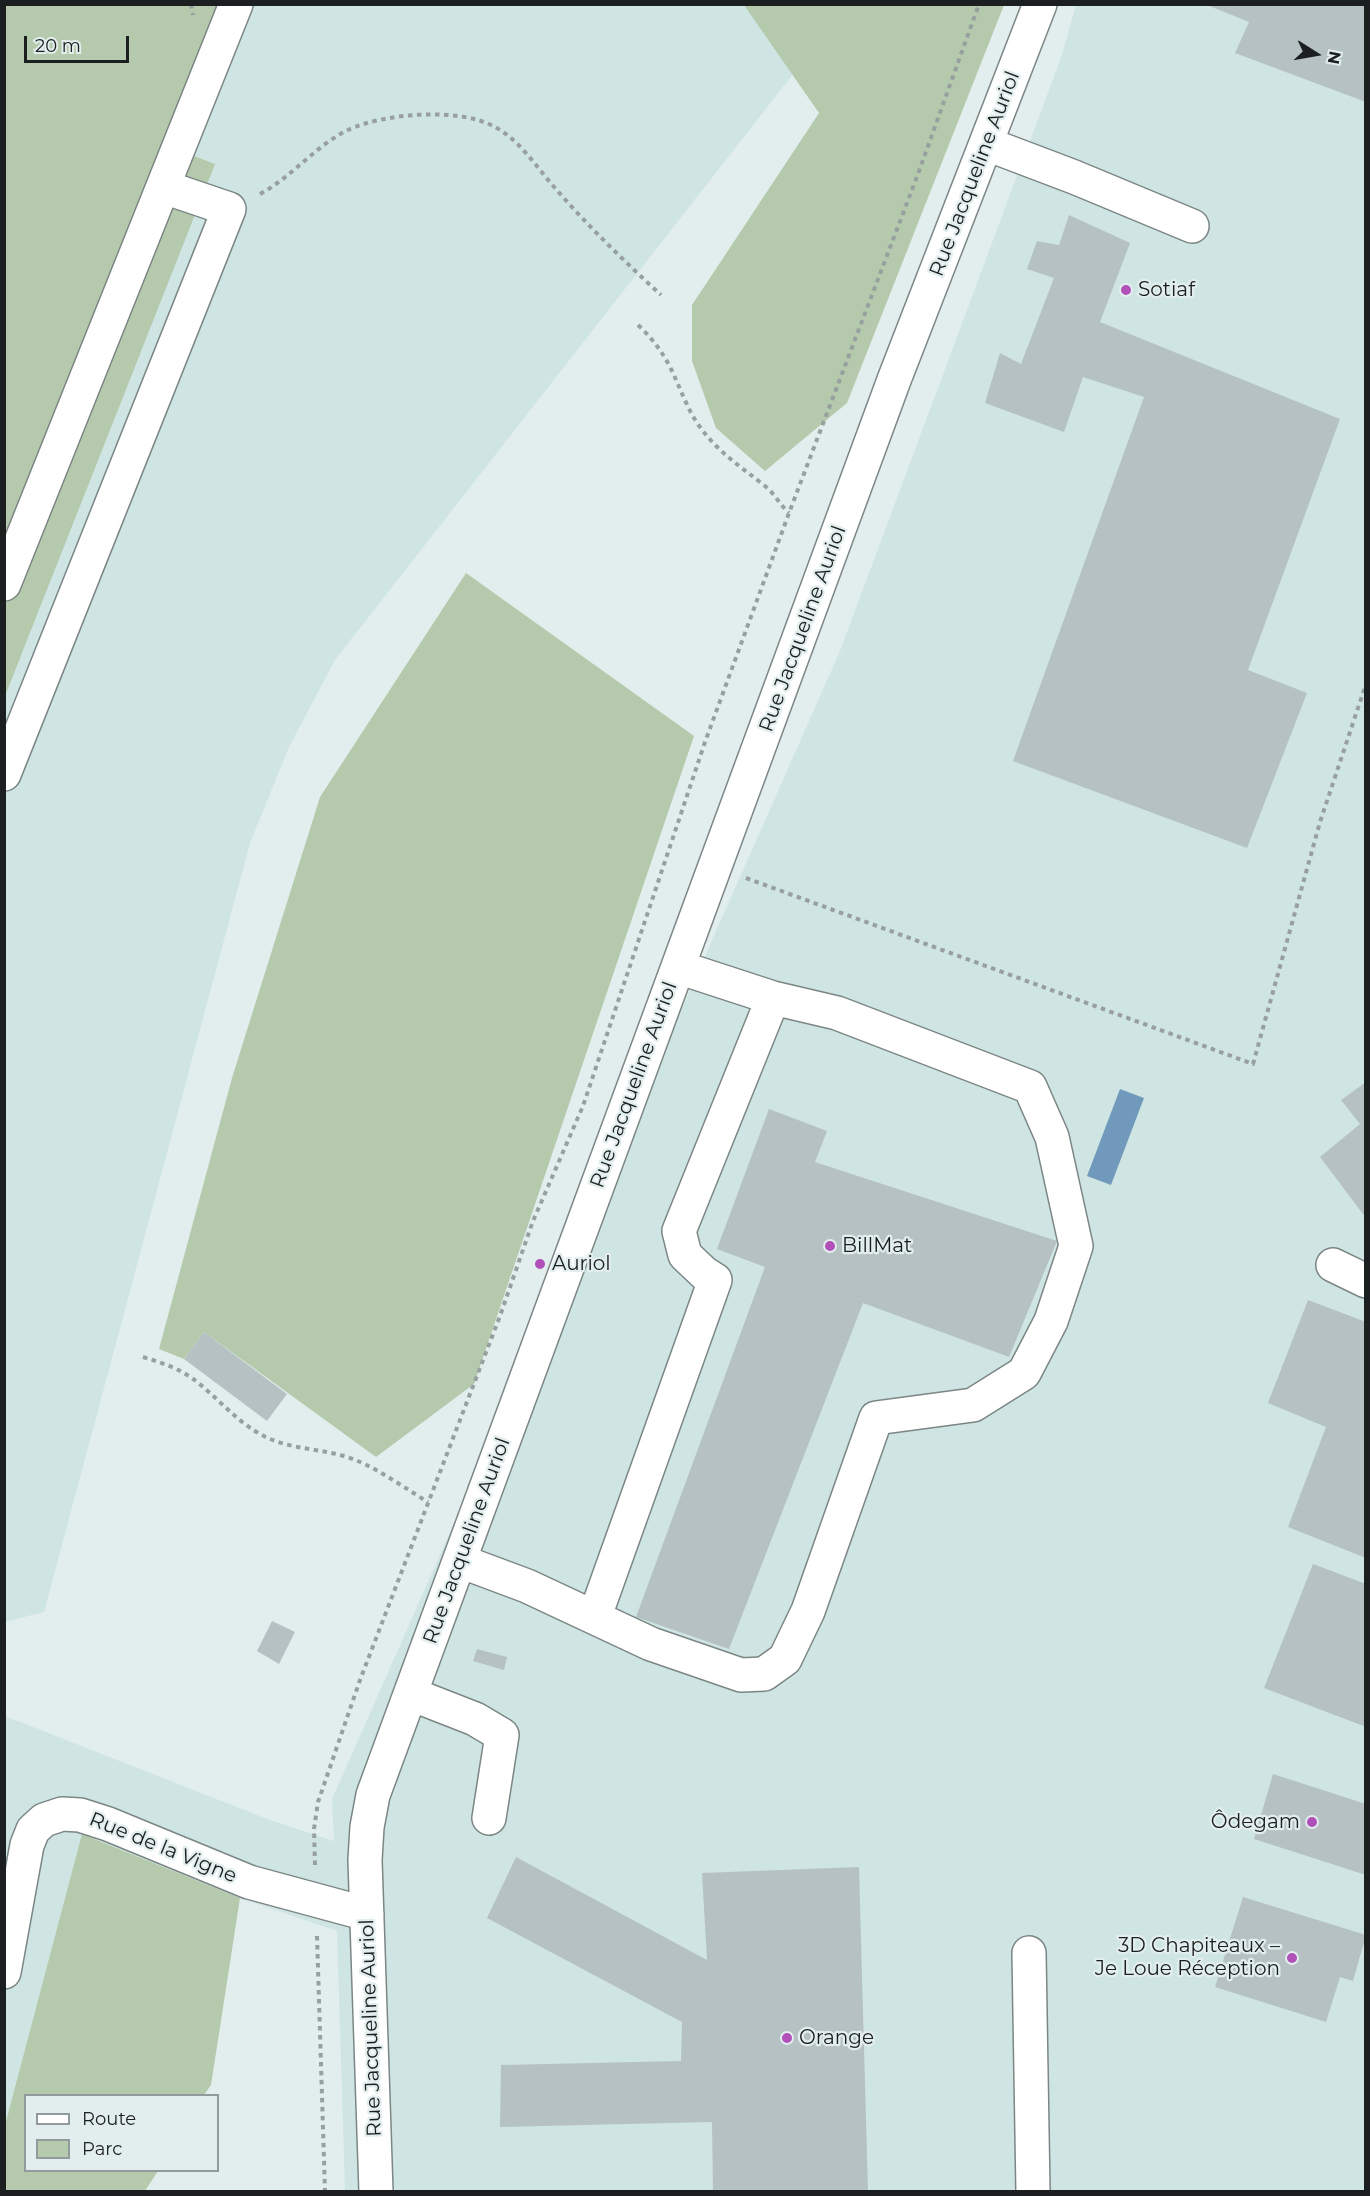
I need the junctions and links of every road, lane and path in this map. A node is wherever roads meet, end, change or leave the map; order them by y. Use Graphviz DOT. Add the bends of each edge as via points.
graph roads {
  1 [pos="236,4"];
  2 [pos="979,4"];
  3 [pos="1040,4"];
  4 [pos="987,144"];
  5 [pos="164,187"];
  6 [pos="229,209"];
  7 [pos="1192,226"];
  8 [pos="661,295"];
  9 [pos="638,325"];
  10 [pos="789,513"];
  11 [pos="4,584"];
  12 [pos="1365,684"];
  13 [pos="4,774"];
  14 [pos="716,867"];
  15 [pos="678,967"];
  16 [pos="773,998"];
  17 [pos="1333,1265"];
  18 [pos="1365,1281"];
  19 [pos="143,1357"];
  20 [pos="428,1502"];
  21 [pos="460,1561"];
  22 [pos="595,1616"];
  23 [pos="411,1694"];
  24 [pos="489,1818"];
  25 [pos="317,1899"];
  26 [pos="367,1914"];
  27 [pos="1029,1953"];
  28 [pos="4,1972"];
  29 [pos="325,2192"];
  30 [pos="376,2192"];
  31 [pos="1033,2192"];
  1 -- 5 [label="street"];
  2 -- 10 [label="path"];
  3 -- 4 [label="street, Rue Jacqueline Auriol"];
  4 -- 7 [label="street"];
  4 -- 14 [label="street, Rue Jacqueline Auriol" via="894,380"];
  5 -- 6 [label="street"];
  5 -- 11 [label="street"];
  6 -- 8 [label="path" via="263,193 349,129 408,116 465,117 493,125 515,139 555,189"];
  6 -- 13 [label="street"];
  9 -- 10 [label="path" via="669,365 699,426 719,450 764,485"];
  10 -- 20 [label="path" via="705,742 598,1065 533,1221"];
  12 -- 14 [label="path" via="1320,822 1253,1064"];
  14 -- 15 [label="street, Rue Jacqueline Auriol"];
  15 -- 16 [label="street"];
  15 -- 21 [label="street, Rue Jacqueline Auriol"];
  16 -- 22 [label="street" via="679,1231 686,1255 715,1280"];
  16 -- 22 [label="street" via="837,1013 1030,1087 1052,1137 1076,1246 1051,1321 1024,1372 973,1405 876,1418 808,1611 785,1659 764,1674 741,1675 651,1644"];
  17 -- 18 [label="street"];
  19 -- 20 [label="path" via="191,1377 261,1435 365,1465"];
  20 -- 25 [label="path" via="318,1802 314,1829"];
  21 -- 22 [label="street"];
  21 -- 23 [label="street, Rue Jacqueline Auriol"];
  23 -- 24 [label="street" via="476,1719 502,1735"];
  23 -- 26 [label="street, Rue Jacqueline Auriol" via="373,1795 365,1860"];
  25 -- 26 [label="street, Rue de la Vigne"];
  25 -- 28 [label="street, Rue de la Vigne" via="249,1882 99,1821 62,1814 44,1820 33,1830 27,1845"];
  25 -- 29 [label="path"];
  26 -- 30 [label="street, Rue Jacqueline Auriol"];
  27 -- 31 [label="street"];
}
